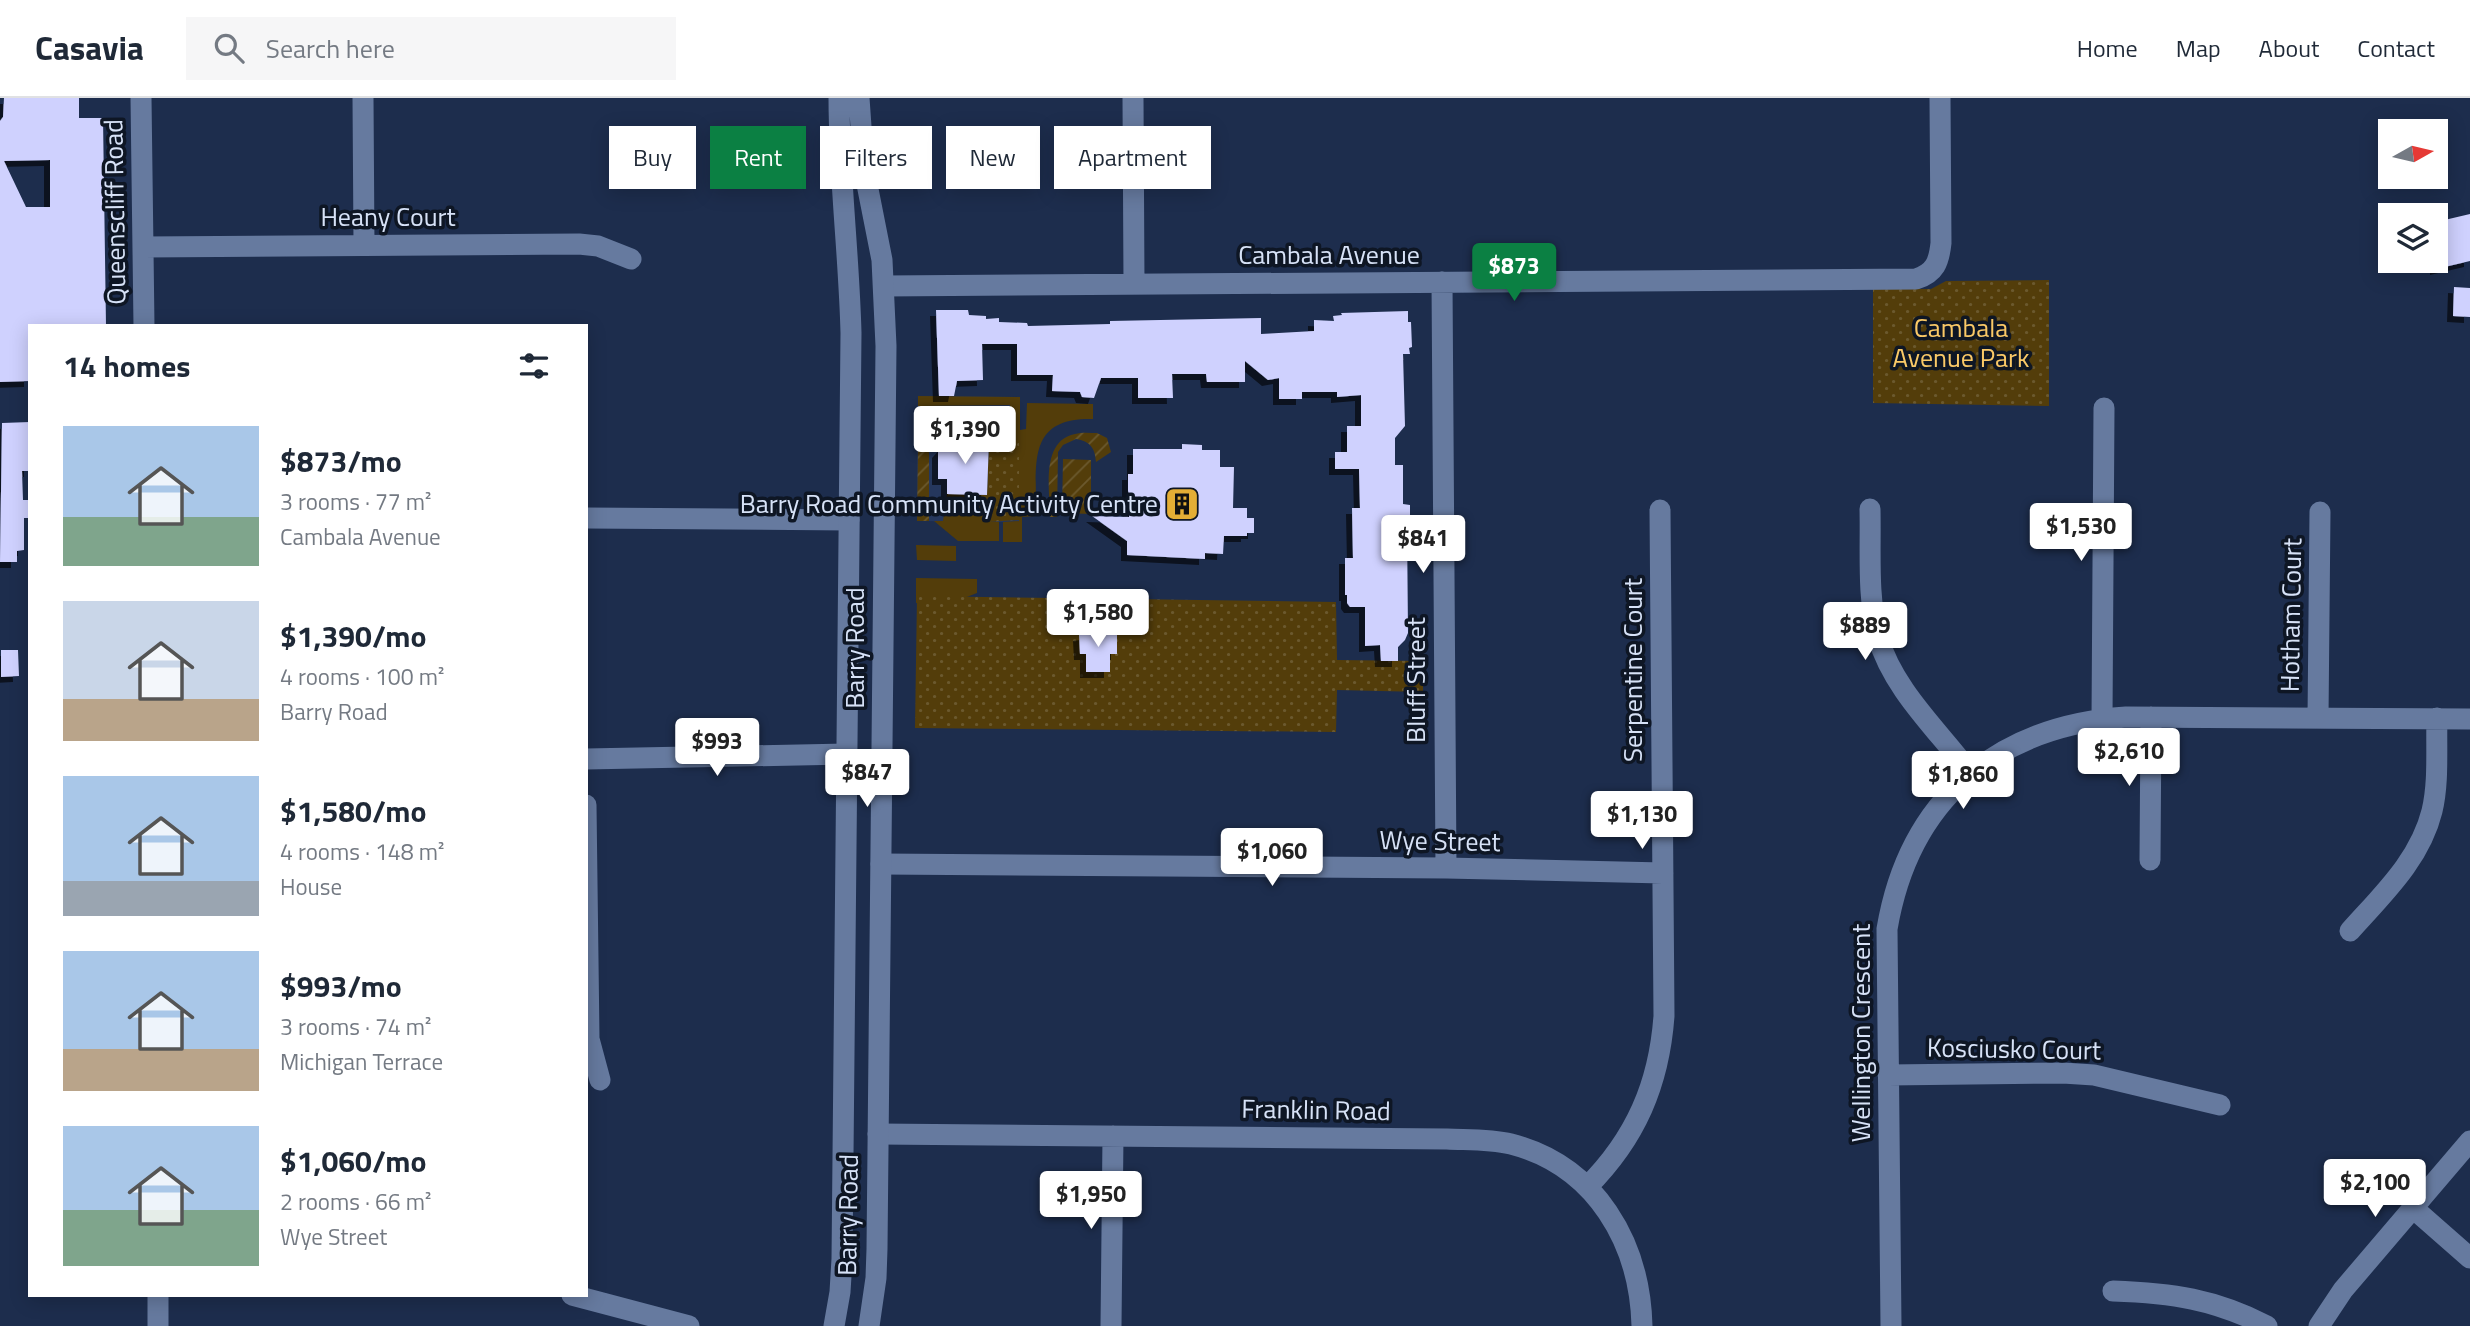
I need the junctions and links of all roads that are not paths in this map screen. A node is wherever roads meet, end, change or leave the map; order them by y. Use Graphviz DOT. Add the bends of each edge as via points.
graph roads {
  1 [pos="141,98"];
  2 [pos="363,98"];
  3 [pos="839,98"];
  4 [pos="859,98"];
  5 [pos="1133,98"];
  6 [pos="1940,98"];
  7 [pos="364,245"];
  8 [pos="143,247"];
  9 [pos="631,259"];
  10 [pos="1442,282"];
  11 [pos="1134,284"];
  12 [pos="884,286"];
  13 [pos="850,287"];
  14 [pos="144,324"];
  15 [pos="2104,408"];
  16 [pos="1870,509"];
  17 [pos="1660,510"];
  18 [pos="2320,512"];
  19 [pos="588,518"];
  20 [pos="849,520"];
  21 [pos="2151,717"];
  22 [pos="2318,718"];
  23 [pos="2437,718"];
  24 [pos="2102,719"];
  25 [pos="2470,719"];
  26 [pos="847,754"];
  27 [pos="588,759"];
  28 [pos="1971,774"];
  29 [pos="2150,860"];
  30 [pos="881,864"];
  31 [pos="1446,868"];
  32 [pos="1663,873"];
  33 [pos="2350,931"];
  34 [pos="588,961"];
  35 [pos="1888,1075"];
  36 [pos="600,1080"];
  37 [pos="2220,1105"];
  38 [pos="843,1133"];
  39 [pos="878,1133"];
  40 [pos="1113,1136"];
  41 [pos="2470,1141"];
  42 [pos="1587,1187"];
  43 [pos="2413,1208"];
  44 [pos="2470,1258"];
  45 [pos="2113,1291"];
  46 [pos="158,1297"];
  47 [pos="580,1297"];
  48 [pos="158,1326"];
  49 [pos="689,1326"];
  50 [pos="834,1326"];
  51 [pos="869,1326"];
  52 [pos="1111,1326"];
  53 [pos="1642,1326"];
  54 [pos="1891,1326"];
  55 [pos="2267,1326"];
  56 [pos="2319,1326"];
  1 -- 8 [label="street, Queenscliff Road"];
  2 -- 7 [label="street"];
  3 -- 13 [label="street, Barry Road"];
  4 -- 12 [label="street, Barry Road" via="863,157"];
  5 -- 11 [label="street"];
  6 -- 10 [label="street, Cambala Avenue" via="1941,243 1937,263 1926,276 1896,280"];
  7 -- 8 [label="street, Heany Court"];
  7 -- 9 [label="street, Heany Court" via="579,244"];
  8 -- 14 [label="street, Queenscliff Road"];
  10 -- 11 [label="street, Cambala Avenue"];
  10 -- 31 [label="street, Bluff Street"];
  11 -- 12 [label="street, Cambala Avenue"];
  12 -- 13 [label="street, Cambala Avenue"];
  12 -- 30 [label="street, Barry Road"];
  13 -- 20 [label="street, Barry Road"];
  15 -- 24 [label="street"];
  16 -- 28 [label="street" via="1871,585 1879,639 1899,682"];
  17 -- 32 [label="street, Serpentine Court"];
  18 -- 22 [label="street, Hotham Court"];
  19 -- 20 [label="street"];
  20 -- 26 [label="street, Barry Road"];
  21 -- 22 [label="street, Wellington Crescent"];
  21 -- 24 [label="street, Wellington Crescent"];
  21 -- 29 [label="street"];
  22 -- 23 [label="street, Wellington Crescent"];
  23 -- 25 [label="street, Wellington Crescent"];
  23 -- 33 [label="street" via="2436,781 2425,833 2403,871"];
  24 -- 28 [label="street, Wellington Crescent" via="2031,737 2003,750"];
  26 -- 27 [label="street"];
  26 -- 38 [label="street, Barry Road"];
  28 -- 35 [label="street, Wellington Crescent" via="1923,829 1899,874 1892,899 1886,960"];
  30 -- 31 [label="street, Wye Street"];
  30 -- 39 [label="street, Barry Road"];
  31 -- 32 [label="street, Wye Street"];
  32 -- 42 [label="street, Serpentine Court" via="1664,1016 1656,1070 1630,1134"];
  34 -- 36 [label="street" via="589,1039"];
  35 -- 37 [label="street, Kosciusko Court" via="2094,1075"];
  35 -- 54 [label="street, Wellington Crescent"];
  38 -- 39 [label="street, Franklin Road"];
  38 -- 50 [label="street, Barry Road" via="842,1259"];
  39 -- 40 [label="street, Franklin Road"];
  39 -- 51 [label="street, Barry Road" via="876,1278"];
  40 -- 42 [label="street, Franklin Road" via="1484,1140 1532,1151"];
  40 -- 52 [label="street"];
  41 -- 43 [label="street"];
  42 -- 53 [label="street, Franklin Road" via="1607,1209 1631,1256"];
  43 -- 44 [label="street"];
  43 -- 56 [label="street" via="2343,1290"];
  45 -- 55 [label="street" via="2198,1299"];
  46 -- 48 [label="street"];
  47 -- 49 [label="street"];
}
